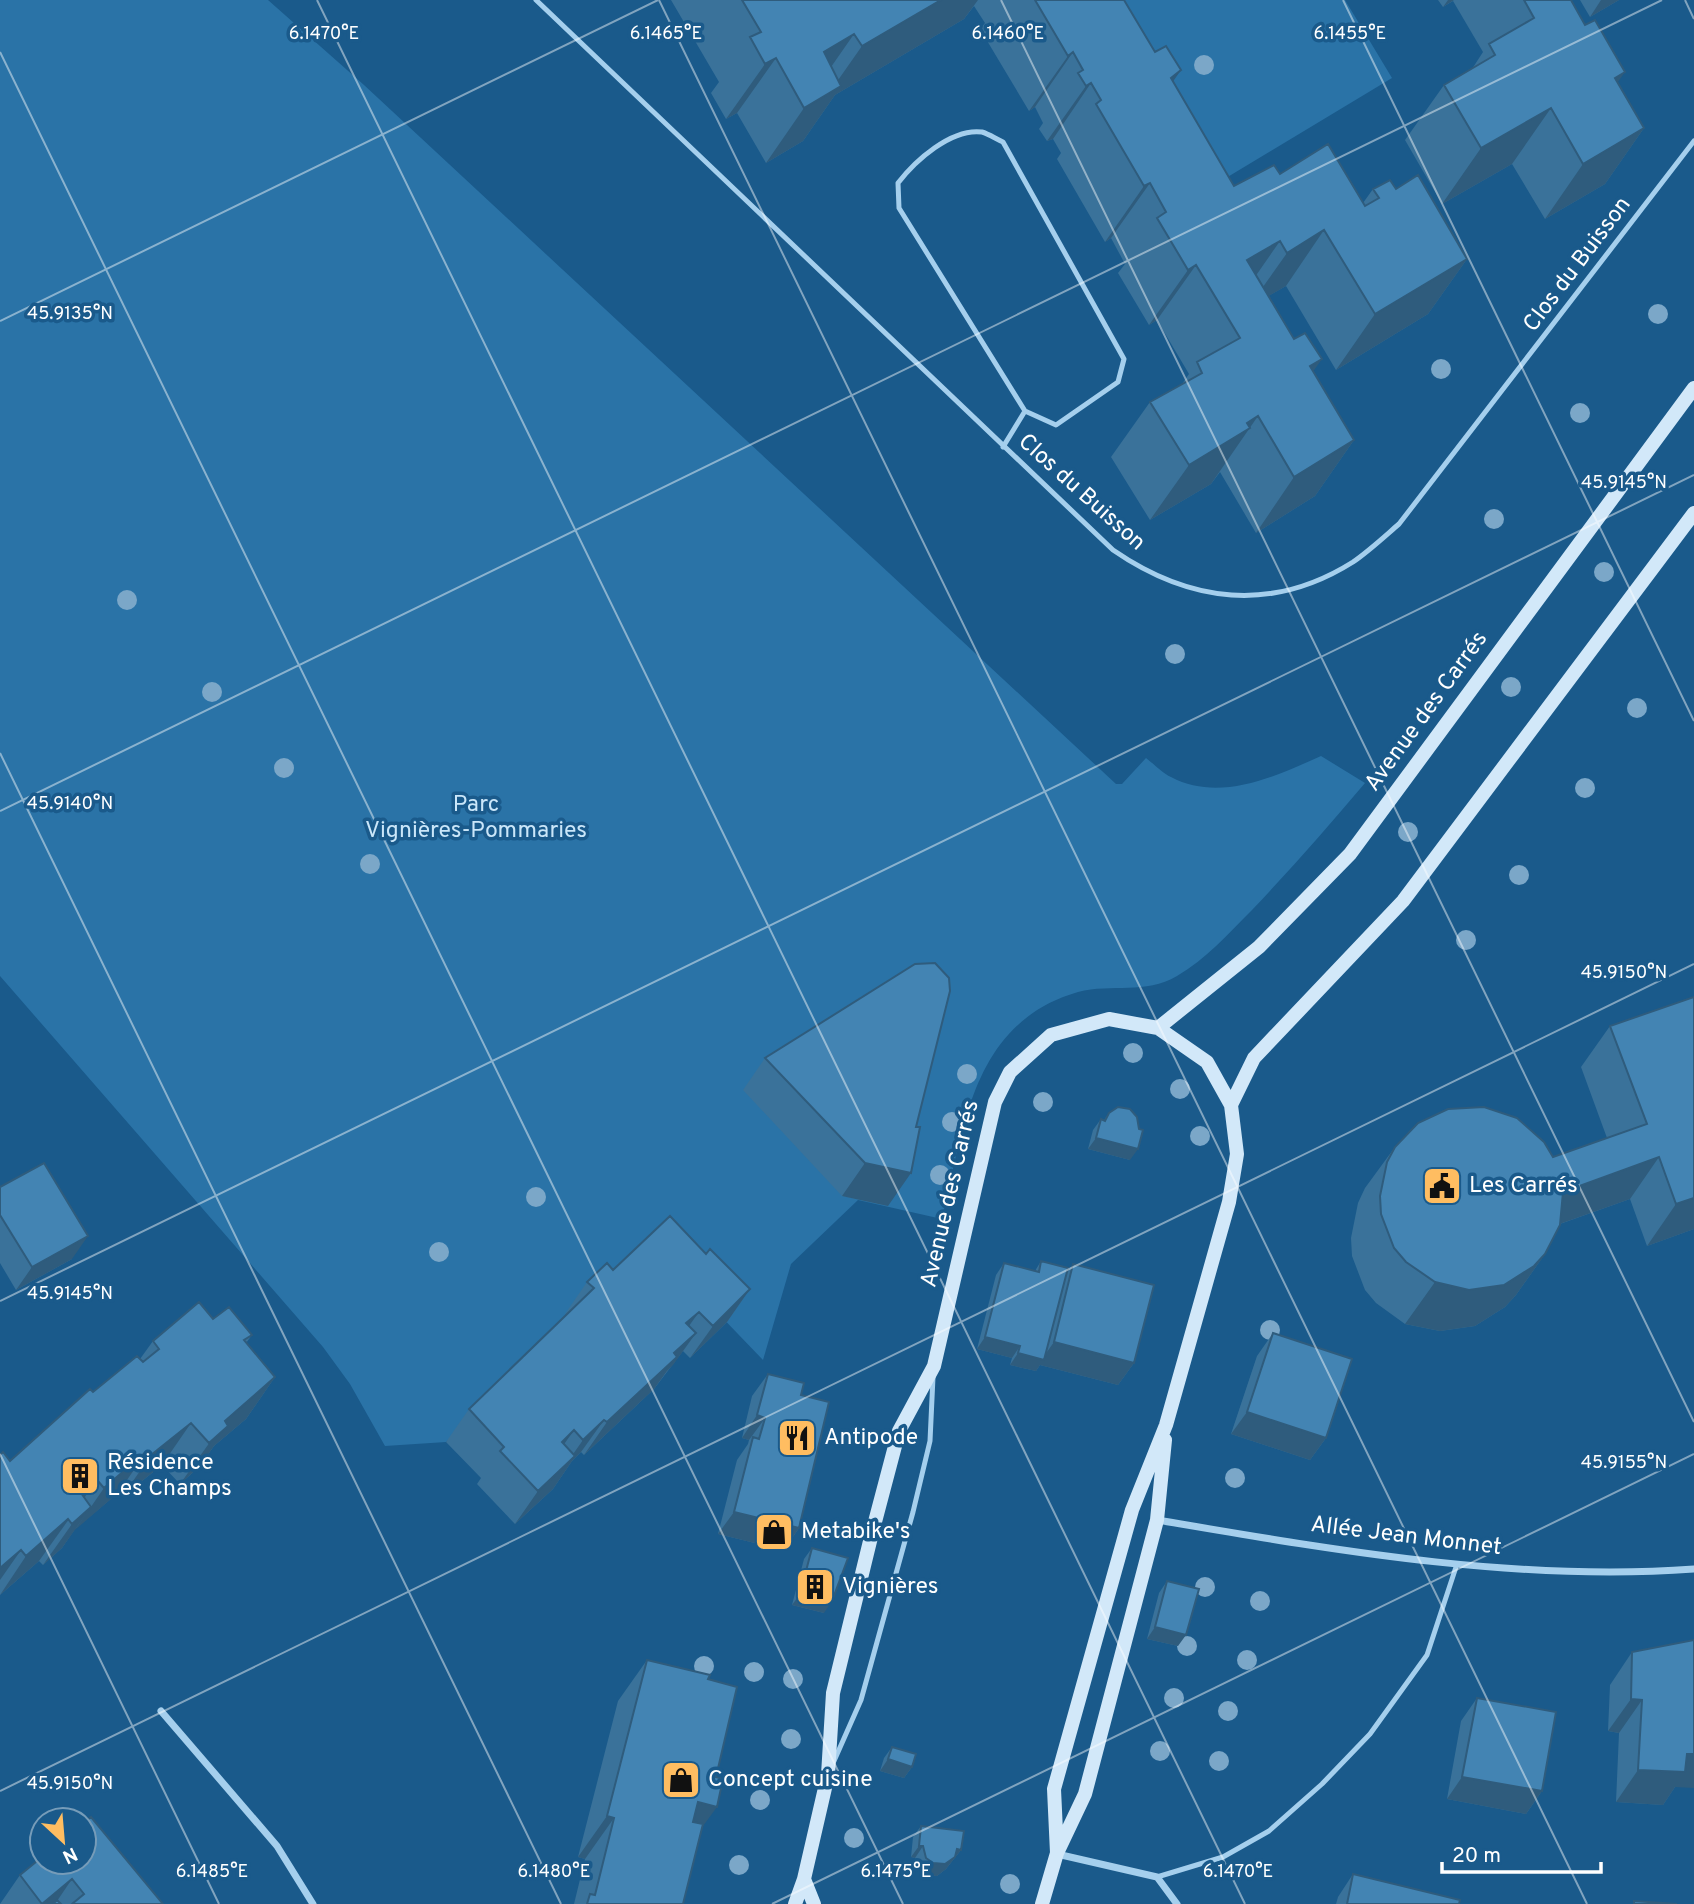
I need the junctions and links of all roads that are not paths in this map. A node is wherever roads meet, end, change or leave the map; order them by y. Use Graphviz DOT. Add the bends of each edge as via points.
graph roads {
  1 [pos="537,0"];
  2 [pos="1694,141"];
  3 [pos="1694,388"];
  4 [pos="1025,411"];
  5 [pos="1003,447"];
  6 [pos="1694,513"];
  7 [pos="1158,1028"];
  8 [pos="1231,1105"];
  9 [pos="934,1366"];
  10 [pos="1166,1425"];
  11 [pos="1157,1520"];
  12 [pos="1456,1567"];
  13 [pos="1694,1569"];
  14 [pos="161,1711"];
  15 [pos="828,1775"];
  16 [pos="1056,1853"];
  17 [pos="1157,1877"];
  18 [pos="804,1879"];
  19 [pos="313,1904"];
  20 [pos="795,1904"];
  21 [pos="814,1904"];
  22 [pos="1042,1904"];
  23 [pos="1177,1904"];
  1 -- 5 [label="lane, Clos du Buisson"];
  2 -- 5 [label="lane, Clos du Buisson" via="1399,524 1355,560 1301,587 1256,595 1201,592 1170,583 1113,550"];
  3 -- 7 [label="main road, Avenue des Carrés" via="1350,854 1259,947"];
  4 -- 4 [label="lane" via="899,208 898,183 912,164 962,133 983,132 1003,142 1124,359 1118,382 1056,425"];
  4 -- 5 [label="lane"];
  6 -- 8 [label="main road" via="1403,901 1254,1058"];
  7 -- 8 [label="main road, Avenue des Carrés" via="1207,1062"];
  7 -- 9 [label="main road, Avenue des Carrés" via="1109,1019 1051,1035 1010,1072 989,1125"];
  8 -- 10 [label="main road, Avenue des Carrés" via="1237,1154 1229,1202"];
  9 -- 15 [label="lane, Avenue des Carrés" via="930,1441 913,1512 861,1700"];
  9 -- 15 [label="main road, Avenue des Carrés" via="899,1431 870,1536 833,1693"];
  10 -- 11 [label="main road, Avenue des Carrés"];
  10 -- 16 [label="main road, Avenue des Carrés" via="1132,1510 1054,1789"];
  11 -- 12 [label="street, Allée Jean Monnet"];
  11 -- 16 [label="main road, Avenue des Carrés" via="1085,1794"];
  12 -- 13 [label="street, Allée Jean Monnet" via="1640,1573"];
  12 -- 17 [label="lane" via="1427,1655 1370,1734 1322,1784 1269,1831 1223,1857"];
  14 -- 19 [label="street" via="277,1846"];
  15 -- 18 [label="main road, Avenue des Carrés"];
  16 -- 17 [label="street"];
  16 -- 22 [label="main road, Avenue des Carrés"];
  17 -- 23 [label="street"];
  18 -- 20 [label="main road, Avenue des Carrés"];
  18 -- 21 [label="main road"];
}
